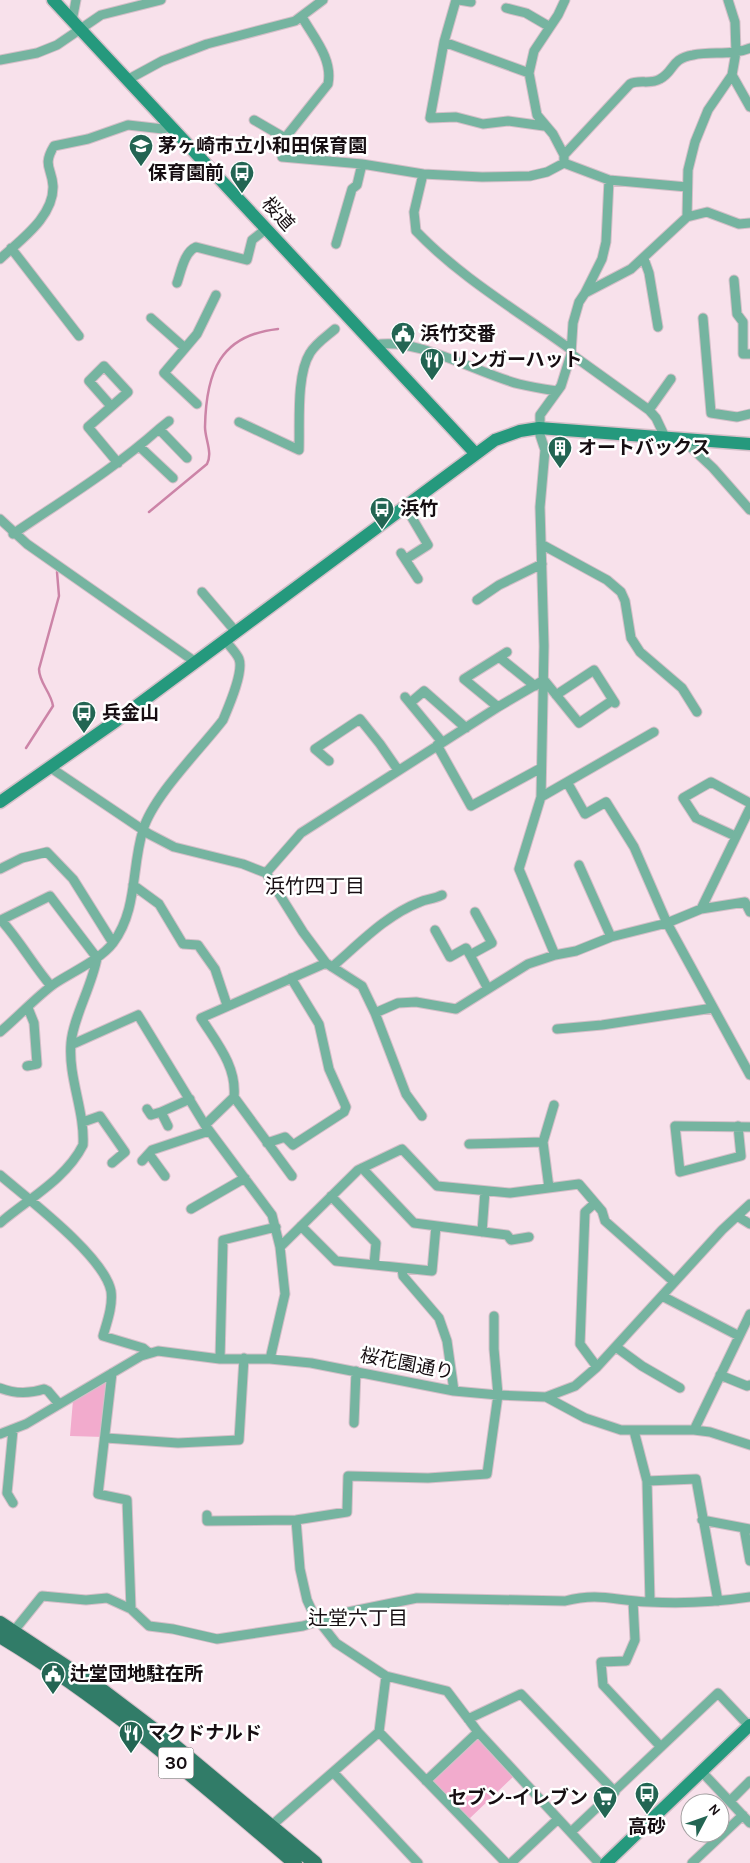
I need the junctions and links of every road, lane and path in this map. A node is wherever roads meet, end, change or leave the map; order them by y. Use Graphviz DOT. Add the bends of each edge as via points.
graph roads {
  1 [pos="53,0"];
  2 [pos="76,0"];
  3 [pos="161,0"];
  4 [pos="323,0"];
  5 [pos="458,0"];
  6 [pos="565,0"];
  7 [pos="728,0"];
  8 [pos="470,2"];
  9 [pos="506,8"];
  10 [pos="302,17"];
  11 [pos="76,25"];
  12 [pos="550,26"];
  13 [pos="444,42"];
  14 [pos="750,48"];
  15 [pos="736,52"];
  16 [pos="0,60"];
  17 [pos="529,73"];
  18 [pos="732,75"];
  19 [pos="127,80"];
  20 [pos="750,108"];
  21 [pos="254,120"];
  22 [pos="544,126"];
  23 [pos="172,127"];
  24 [pos="285,138"];
  25 [pos="564,159"];
  26 [pos="362,164"];
  27 [pos="423,174"];
  28 [pos="609,180"];
  29 [pos="687,187"];
  30 [pos="687,217"];
  31 [pos="750,223"];
  32 [pos="266,229"];
  33 [pos="336,244"];
  34 [pos="11,248"];
  35 [pos="0,259"];
  36 [pos="644,259"];
  37 [pos="734,280"];
  38 [pos="177,283"];
  39 [pos="585,293"];
  40 [pos="216,295"];
  41 [pos="151,318"];
  42 [pos="703,318"];
  43 [pos="658,327"];
  44 [pos="335,329"];
  45 [pos="79,336"];
  46 [pos="375,345"];
  47 [pos="185,348"];
  48 [pos="571,351"];
  49 [pos="750,354"];
  50 [pos="671,379"];
  51 [pos="557,391"];
  52 [pos="197,404"];
  53 [pos="111,406"];
  54 [pos="648,410"];
  55 [pos="750,414"];
  56 [pos="169,421"];
  57 [pos="239,422"];
  58 [pos="88,427"];
  59 [pos="539,428"];
  60 [pos="159,429"];
  61 [pos="81,433"];
  62 [pos="665,437"];
  63 [pos="683,440"];
  64 [pos="750,444"];
  65 [pos="140,447"];
  66 [pos="475,453"];
  67 [pos="187,458"];
  68 [pos="118,463"];
  69 [pos="173,478"];
  70 [pos="405,506"];
  71 [pos="750,510"];
  72 [pos="0,519"];
  73 [pos="13,534"];
  74 [pos="541,544"];
  75 [pos="542,564"];
  76 [pos="418,579"];
  77 [pos="202,592"];
  78 [pos="477,600"];
  79 [pos="236,632"];
  80 [pos="225,640"];
  81 [pos="507,652"];
  82 [pos="499,657"];
  83 [pos="194,661"];
  84 [pos="544,680"];
  85 [pos="535,686"];
  86 [pos="556,695"];
  87 [pos="498,707"];
  88 [pos="697,712"];
  89 [pos="466,728"];
  90 [pos="654,732"];
  91 [pos="440,744"];
  92 [pos="329,761"];
  93 [pos="50,768"];
  94 [pos="541,768"];
  95 [pos="398,770"];
  96 [pos="567,782"];
  97 [pos="541,797"];
  98 [pos="0,802"];
  99 [pos="750,803"];
  100 [pos="750,808"];
  101 [pos="143,830"];
  102 [pos="735,836"];
  103 [pos="0,868"];
  104 [pos="578,869"];
  105 [pos="266,873"];
  106 [pos="133,885"];
  107 [pos="442,895"];
  108 [pos="701,909"];
  109 [pos="475,912"];
  110 [pos="750,912"];
  111 [pos="667,923"];
  112 [pos="435,930"];
  113 [pos="611,937"];
  114 [pos="113,943"];
  115 [pos="470,955"];
  116 [pos="555,955"];
  117 [pos="97,958"];
  118 [pos="329,965"];
  119 [pos="291,978"];
  120 [pos="51,986"];
  121 [pos="488,989"];
  122 [pos="227,1006"];
  123 [pos="28,1008"];
  124 [pos="713,1008"];
  125 [pos="376,1013"];
  126 [pos="557,1029"];
  127 [pos="0,1032"];
  128 [pos="71,1045"];
  129 [pos="27,1066"];
  130 [pos="750,1075"];
  131 [pos="234,1097"];
  132 [pos="190,1099"];
  133 [pos="554,1105"];
  134 [pos="147,1109"];
  135 [pos="161,1112"];
  136 [pos="422,1116"];
  137 [pos="82,1122"];
  138 [pos="168,1126"];
  139 [pos="738,1126"];
  140 [pos="750,1127"];
  141 [pos="207,1128"];
  142 [pos="543,1142"];
  143 [pos="267,1143"];
  144 [pos="469,1144"];
  145 [pos="149,1154"];
  146 [pos="142,1161"];
  147 [pos="112,1163"];
  148 [pos="362,1168"];
  149 [pos="0,1175"];
  150 [pos="165,1176"];
  151 [pos="292,1176"];
  152 [pos="245,1178"];
  153 [pos="549,1188"];
  154 [pos="486,1191"];
  155 [pos="331,1196"];
  156 [pos="31,1201"];
  157 [pos="595,1203"];
  158 [pos="750,1204"];
  159 [pos="191,1209"];
  160 [pos="737,1216"];
  161 [pos="0,1223"];
  162 [pos="750,1224"];
  163 [pos="301,1226"];
  164 [pos="436,1226"];
  165 [pos="276,1227"];
  166 [pos="482,1232"];
  167 [pos="529,1237"];
  168 [pos="280,1247"];
  169 [pos="374,1265"];
  170 [pos="402,1268"];
  171 [pos="674,1282"];
  172 [pos="662,1296"];
  173 [pos="750,1314"];
  174 [pos="494,1316"];
  175 [pos="748,1325"];
  176 [pos="739,1336"];
  177 [pos="616,1347"];
  178 [pos="148,1353"];
  179 [pos="244,1358"];
  180 [pos="220,1359"];
  181 [pos="270,1359"];
  182 [pos="597,1368"];
  183 [pos="356,1371"];
  184 [pos="112,1373"];
  185 [pos="720,1375"];
  186 [pos="750,1385"];
  187 [pos="0,1388"];
  188 [pos="680,1388"];
  189 [pos="454,1391"];
  190 [pos="498,1396"];
  191 [pos="546,1396"];
  192 [pos="59,1404"];
  193 [pos="354,1423"];
  194 [pos="13,1430"];
  195 [pos="694,1430"];
  196 [pos="634,1431"];
  197 [pos="0,1434"];
  198 [pos="106,1438"];
  199 [pos="750,1445"];
  200 [pos="647,1480"];
  201 [pos="13,1504"];
  202 [pos="207,1515"];
  203 [pos="296,1520"];
  204 [pos="702,1520"];
  205 [pos="747,1529"];
  206 [pos="750,1561"];
  207 [pos="750,1597"];
  208 [pos="632,1601"];
  209 [pos="718,1601"];
  210 [pos="650,1602"];
  211 [pos="131,1609"];
  212 [pos="320,1622"];
  213 [pos="0,1624"];
  214 [pos="7,1634"];
  215 [pos="386,1676"];
  216 [pos="468,1719"];
  217 [pos="749,1726"];
  218 [pos="379,1732"];
  219 [pos="478,1732"];
  220 [pos="661,1748"];
  221 [pos="333,1772"];
  222 [pos="702,1772"];
  223 [pos="426,1781"];
  224 [pos="750,1781"];
  225 [pos="615,1792"];
  226 [pos="722,1793"];
  227 [pos="730,1801"];
  228 [pos="743,1815"];
  229 [pos="558,1819"];
  230 [pos="750,1823"];
  231 [pos="271,1826"];
  232 [pos="571,1832"];
  233 [pos="295,1863"];
  234 [pos="315,1863"];
  235 [pos="418,1863"];
  236 [pos="506,1863"];
  237 [pos="511,1863"];
  238 [pos="599,1863"];
  239 [pos="606,1863"];
  240 [pos="692,1863"];
  1 -- 11 [label="street, 桜道"];
  2 -- 11 [label="street"];
  3 -- 11 [label="street" via="101,15"];
  4 -- 10 [label="street"];
  5 -- 8 [label="street"];
  5 -- 13 [label="street"];
  6 -- 12 [label="street"];
  7 -- 15 [label="street" via="735,22"];
  9 -- 12 [label="street" via="526,13"];
  10 -- 19 [label="street" via="206,44 162,61"];
  10 -- 24 [label="street" via="330,64 330,74 328,84"];
  11 -- 16 [label="street" via="57,45 37,53"];
  11 -- 19 [label="street, 桜道"];
  12 -- 17 [label="street" via="534,51"];
  13 -- 17 [label="street"];
  13 -- 22 [label="street" via="430,118 456,117 483,124 508,121"];
  14 -- 15 [label="street"];
  15 -- 18 [label="street"];
  15 -- 25 [label="street" via="691,55 674,62 660,79 633,82"];
  17 -- 22 [label="street" via="537,115"];
  18 -- 20 [label="street"];
  18 -- 29 [label="street" via="701,126 688,170"];
  19 -- 23 [label="street, 桜道"];
  21 -- 24 [label="street"];
  22 -- 25 [label="street" via="552,134"];
  23 -- 32 [label="street, 桜道"];
  23 -- 34 [label="street" via="163,130 128,125 88,139 54,146 47,162 53,184 49,204 42,218"];
  24 -- 26 [label="street" via="282,157"];
  25 -- 27 [label="street" via="547,172 513,177"];
  25 -- 28 [label="street"];
  26 -- 27 [label="street"];
  26 -- 33 [label="street"];
  27 -- 48 [label="street" via="414,212 416,231 470,280"];
  28 -- 29 [label="street"];
  28 -- 39 [label="street" via="606,242 602,259"];
  29 -- 30 [label="street"];
  30 -- 31 [label="street" via="707,212 739,224"];
  30 -- 36 [label="street"];
  32 -- 38 [label="street" via="252,240 247,260 196,247 192,249"];
  32 -- 46 [label="street, 桜道"];
  34 -- 35 [label="street"];
  34 -- 45 [label="street"];
  36 -- 39 [label="street"];
  36 -- 43 [label="street"];
  37 -- 49 [label="street" via="733,315 743,322 742,354"];
  39 -- 48 [label="street" via="578,302"];
  40 -- 47 [label="street" via="198,334"];
  41 -- 47 [label="street"];
  42 -- 55 [label="street" via="711,413 737,417"];
  44 -- 57 [label="street" via="310,352 306,362 301,386 299,450"];
  46 -- 51 [label="street" via="387,342 429,352 518,384"];
  46 -- 66 [label="street, 桜道"];
  47 -- 52 [label="street" via="164,373"];
  48 -- 51 [label="street"];
  48 -- 54 [label="street"];
  50 -- 54 [label="street"];
  51 -- 59 [label="street" via="541,411"];
  53 -- 53 [label="street" via="128,392 104,366 89,381"];
  53 -- 58 [label="street"];
  54 -- 62 [label="street" via="656,418"];
  56 -- 60 [label="street"];
  58 -- 61 [label="street"];
  58 -- 68 [label="street"];
  59 -- 62 [label="street"];
  59 -- 66 [label="street" via="509,434"];
  59 -- 74 [label="street" via="545,450 540,507"];
  60 -- 65 [label="street"];
  60 -- 67 [label="street"];
  62 -- 63 [label="street"];
  63 -- 64 [label="street"];
  63 -- 71 [label="street" via="714,468"];
  65 -- 68 [label="street"];
  65 -- 69 [label="street"];
  66 -- 70 [label="street"];
  68 -- 73 [label="street"];
  70 -- 76 [label="street" via="428,544 404,556"];
  70 -- 79 [label="street"];
  72 -- 73 [label="street"];
  73 -- 83 [label="street"];
  74 -- 75 [label="street"];
  74 -- 88 [label="street" via="607,580 621,592 631,638 640,652 682,688"];
  75 -- 78 [label="street"];
  75 -- 84 [label="street"];
  77 -- 79 [label="street"];
  79 -- 80 [label="street"];
  80 -- 83 [label="street"];
  80 -- 101 [label="street" via="240,666 223,720 160,796"];
  81 -- 82 [label="street"];
  82 -- 85 [label="street"];
  82 -- 87 [label="street" via="464,679"];
  83 -- 93 [label="street"];
  84 -- 85 [label="street"];
  84 -- 86 [label="street"];
  84 -- 94 [label="street"];
  85 -- 87 [label="street"];
  86 -- 86 [label="street" via="579,723 614,702 594,670"];
  87 -- 89 [label="street"];
  89 -- 91 [label="street"];
  89 -- 91 [label="street" via="424,691 408,700"];
  90 -- 96 [label="street"];
  91 -- 94 [label="street" via="471,806"];
  91 -- 95 [label="street"];
  92 -- 95 [label="street" via="315,749 360,719"];
  93 -- 98 [label="street"];
  93 -- 101 [label="street"];
  94 -- 97 [label="street"];
  95 -- 105 [label="street" via="301,833"];
  96 -- 97 [label="street"];
  96 -- 111 [label="street" via="585,814 606,802 634,847"];
  97 -- 116 [label="street" via="519,869"];
  99 -- 102 [label="street" via="711,782 683,798 696,818"];
  100 -- 102 [label="street"];
  101 -- 105 [label="street" via="179,849 243,864"];
  101 -- 106 [label="street"];
  102 -- 108 [label="street"];
  103 -- 114 [label="street" via="47,852 73,879"];
  104 -- 113 [label="street"];
  105 -- 118 [label="street" via="303,932"];
  106 -- 114 [label="street" via="129,914"];
  106 -- 122 [label="street" via="159,904 184,944 198,945 215,969"];
  107 -- 118 [label="street" via="421,901 395,916"];
  108 -- 110 [label="street" via="745,902"];
  108 -- 111 [label="street"];
  109 -- 115 [label="street" via="492,943"];
  111 -- 113 [label="street"];
  111 -- 124 [label="street"];
  112 -- 115 [label="street" via="450,957 466,948"];
  113 -- 116 [label="street" via="576,951"];
  114 -- 117 [label="street"];
  115 -- 121 [label="street"];
  116 -- 121 [label="street" via="528,964"];
  117 -- 120 [label="street"];
  117 -- 120 [label="street" via="50,896 6,916 1,920"];
  117 -- 128 [label="street"];
  118 -- 119 [label="street"];
  118 -- 125 [label="street" via="362,986"];
  119 -- 122 [label="street"];
  119 -- 143 [label="street" via="319,1024 329,1069 346,1107 344,1112 293,1144 285,1137"];
  120 -- 123 [label="street"];
  121 -- 125 [label="street" via="456,1009 416,1002 398,1003"];
  122 -- 131 [label="street" via="201,1018 231,1068"];
  123 -- 127 [label="street"];
  123 -- 129 [label="street" via="34,1023 37,1064"];
  124 -- 126 [label="street"];
  124 -- 130 [label="street"];
  125 -- 136 [label="street" via="406,1094"];
  128 -- 132 [label="street" via="138,1015"];
  128 -- 137 [label="street"];
  131 -- 141 [label="street"];
  131 -- 143 [label="street"];
  132 -- 135 [label="street"];
  132 -- 141 [label="street"];
  133 -- 142 [label="street"];
  134 -- 135 [label="street" via="151,1115"];
  135 -- 138 [label="street"];
  137 -- 147 [label="street" via="100,1116 125,1152"];
  137 -- 156 [label="street" via="84,1146"];
  139 -- 139 [label="street" via="675,1126 680,1172 742,1156"];
  139 -- 140 [label="street"];
  141 -- 145 [label="street"];
  141 -- 152 [label="street"];
  142 -- 144 [label="street"];
  142 -- 153 [label="street"];
  143 -- 151 [label="street"];
  145 -- 146 [label="street"];
  145 -- 150 [label="street"];
  148 -- 154 [label="street" via="402,1149 438,1186"];
  148 -- 155 [label="street"];
  148 -- 164 [label="street" via="414,1223"];
  149 -- 156 [label="street"];
  152 -- 159 [label="street"];
  152 -- 165 [label="street"];
  153 -- 154 [label="street" via="510,1193"];
  153 -- 157 [label="street" via="579,1184"];
  154 -- 166 [label="street"];
  155 -- 163 [label="street"];
  155 -- 169 [label="street" via="376,1243"];
  156 -- 161 [label="street"];
  156 -- 178 [label="street" via="89,1255 106,1276 111,1292 103,1336 143,1348"];
  157 -- 171 [label="street" via="605,1221"];
  157 -- 182 [label="street" via="585,1212 580,1344"];
  158 -- 160 [label="street, 桜花園通り"];
  160 -- 162 [label="street"];
  160 -- 171 [label="street, 桜花園通り"];
  163 -- 168 [label="street"];
  163 -- 169 [label="street" via="336,1261"];
  164 -- 166 [label="street"];
  164 -- 170 [label="street" via="432,1271"];
  165 -- 168 [label="street"];
  165 -- 180 [label="street" via="223,1240"];
  166 -- 167 [label="street" via="507,1235 511,1240"];
  168 -- 181 [label="street" via="285,1294"];
  169 -- 170 [label="street"];
  170 -- 189 [label="street" via="403,1276 439,1318 447,1341"];
  171 -- 172 [label="street, 桜花園通り"];
  172 -- 176 [label="street"];
  172 -- 177 [label="street, 桜花園通り"];
  173 -- 175 [label="street"];
  174 -- 190 [label="street"];
  175 -- 176 [label="street"];
  176 -- 185 [label="street"];
  177 -- 182 [label="street, 桜花園通り"];
  177 -- 188 [label="street"];
  178 -- 180 [label="street, 桜花園通り" via="176,1352"];
  178 -- 184 [label="street, 桜花園通り"];
  179 -- 180 [label="street, 桜花園通り"];
  179 -- 181 [label="street, 桜花園通り"];
  179 -- 198 [label="street" via="239,1440 178,1443"];
  181 -- 183 [label="street, 桜花園通り"];
  182 -- 191 [label="street, 桜花園通り" via="574,1386"];
  183 -- 189 [label="street, 桜花園通り"];
  183 -- 193 [label="street"];
  184 -- 192 [label="street, 桜花園通り"];
  184 -- 198 [label="street"];
  185 -- 186 [label="street"];
  185 -- 195 [label="street"];
  187 -- 192 [label="street" via="9,1392 32,1393 44,1389"];
  189 -- 190 [label="street, 桜花園通り"];
  190 -- 191 [label="street, 桜花園通り"];
  190 -- 203 [label="street" via="487,1474 428,1478 348,1476 347,1512"];
  191 -- 196 [label="street" via="585,1418"];
  192 -- 194 [label="street, 桜花園通り"];
  194 -- 197 [label="street, 桜花園通り"];
  194 -- 201 [label="street" via="7,1493"];
  195 -- 196 [label="street"];
  195 -- 199 [label="street"];
  196 -- 200 [label="street"];
  198 -- 211 [label="street" via="98,1494 126,1500"];
  200 -- 204 [label="street" via="696,1479"];
  200 -- 210 [label="street"];
  202 -- 203 [label="street" via="208,1522"];
  203 -- 212 [label="street" via="300,1569 307,1600"];
  204 -- 205 [label="street"];
  204 -- 209 [label="street"];
  205 -- 206 [label="street"];
  207 -- 209 [label="street"];
  208 -- 210 [label="street"];
  208 -- 212 [label="street" via="608,1596 584,1596 565,1601 417,1598 348,1612"];
  208 -- 220 [label="street" via="635,1640 626,1661 601,1662 603,1685"];
  209 -- 210 [label="street"];
  211 -- 212 [label="street" via="149,1626 216,1638 274,1632"];
  211 -- 214 [label="street" via="107,1598 86,1600 42,1596"];
  212 -- 215 [label="street" via="336,1643"];
  213 -- 214 [label="main road, 30"];
  214 -- 231 [label="main road, 30" via="103,1691"];
  214 -- 233 [label="main road, 30" via="138,1731"];
  215 -- 216 [label="street" via="447,1691"];
  215 -- 218 [label="street"];
  216 -- 219 [label="street"];
  216 -- 225 [label="street" via="521,1694"];
  217 -- 220 [label="street" via="718,1693"];
  217 -- 222 [label="street"];
  218 -- 221 [label="street"];
  218 -- 223 [label="street"];
  219 -- 223 [label="street"];
  219 -- 229 [label="street"];
  220 -- 225 [label="street"];
  221 -- 231 [label="street"];
  221 -- 235 [label="street"];
  222 -- 226 [label="street"];
  222 -- 239 [label="street"];
  223 -- 236 [label="street"];
  224 -- 227 [label="street"];
  225 -- 232 [label="street"];
  227 -- 228 [label="street"];
  228 -- 230 [label="street"];
  228 -- 240 [label="street"];
  229 -- 232 [label="street"];
  229 -- 237 [label="street"];
  231 -- 234 [label="main road, 30"];
  232 -- 238 [label="street"];
}
